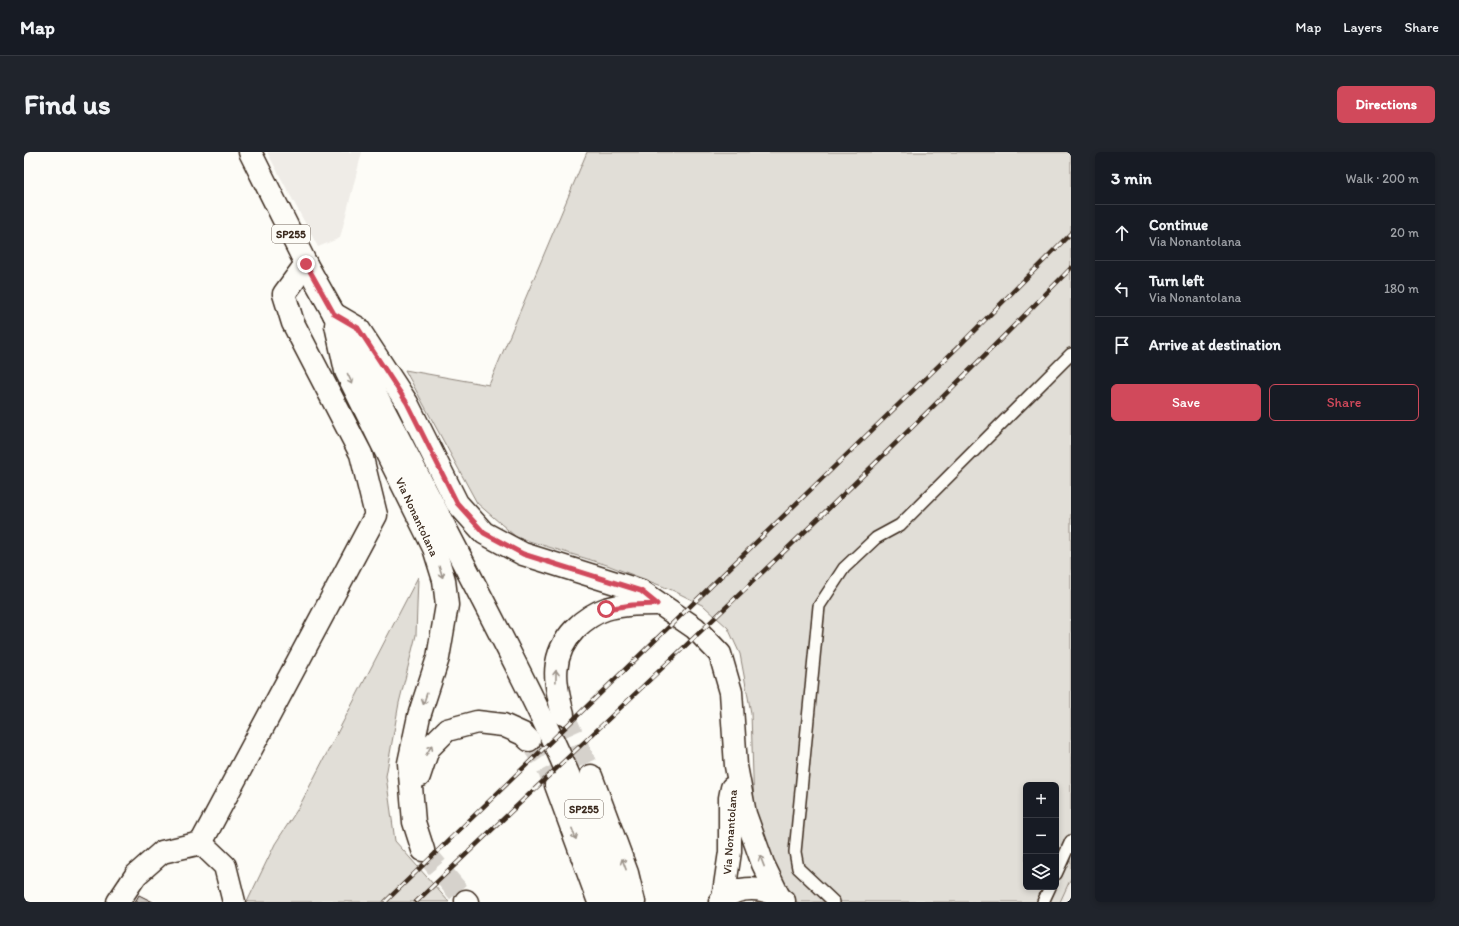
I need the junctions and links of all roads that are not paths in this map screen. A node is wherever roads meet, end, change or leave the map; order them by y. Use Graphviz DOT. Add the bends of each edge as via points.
graph roads {
  1 [pos="250,152"];
  2 [pos="306,264"];
  3 [pos="334,314"];
  4 [pos="1071,354"];
  5 [pos="657,604"];
  6 [pos="554,716"];
  7 [pos="529,740"];
  8 [pos="736,766"];
  9 [pos="591,776"];
  10 [pos="556,785"];
  11 [pos="411,800"];
  12 [pos="1071,841"];
  13 [pos="201,843"];
  14 [pos="423,850"];
  15 [pos="1059,867"];
  16 [pos="1049,890"];
  17 [pos="782,899"];
  18 [pos="722,900"];
  19 [pos="118,902"];
  20 [pos="234,902"];
  21 [pos="599,902"];
  22 [pos="616,902"];
  23 [pos="634,902"];
  24 [pos="834,902"];
  25 [pos="1043,902"];
  1 -- 2 [label="main road, Via Nonantolana / SP255"];
  2 -- 3 [label="main road, Via Nonantolana / SP255"];
  2 -- 13 [label="main road" via="284,294 293,323 361,454 376,515"];
  3 -- 5 [label="main road, Via Nonantolana" via="358,328 407,403 457,503 484,533 523,554 641,591"];
  3 -- 6 [label="main road, Via Nonantolana / SP255"];
  3 -- 11 [label="main road, Via Nonantolana, one-way" via="346,371 434,548 444,580 447,604 438,658 419,716 409,763"];
  4 -- 24 [label="lane" via="900,525 876,538 844,568 819,606 795,852 798,868"];
  6 -- 5 [label="main road, one-way" via="556,661 566,639 586,619 606,609"];
  5 -- 8 [label="main road, Via Nonantolana" via="695,628 720,654 731,692"];
  6 -- 22 [label="main road, SP255"];
  11 -- 7 [label="main road, Via Nonantolana, one-way" via="428,748 447,730 477,722 503,726 523,734"];
  17 -- 8 [label="main road, Via Nonantolana, one-way" via="763,864 745,814"];
  8 -- 18 [label="main road, Via Nonantolana" via="730,798 730,852"];
  23 -- 9 [label="main road, one-way" via="627,873"];
  10 -- 21 [label="main road, one-way"];
  11 -- 14 [label="main road, Via Nonantolana" via="414,822"];
  12 -- 15 [label="lane"];
  13 -- 19 [label="main road" via="162,852 136,875"];
  13 -- 20 [label="main road" via="225,866"];
  16 -- 25 [label="lane"];
  17 -- 18 [label="main road, Via Nonantolana" via="766,890 751,889 736,891"];
}
